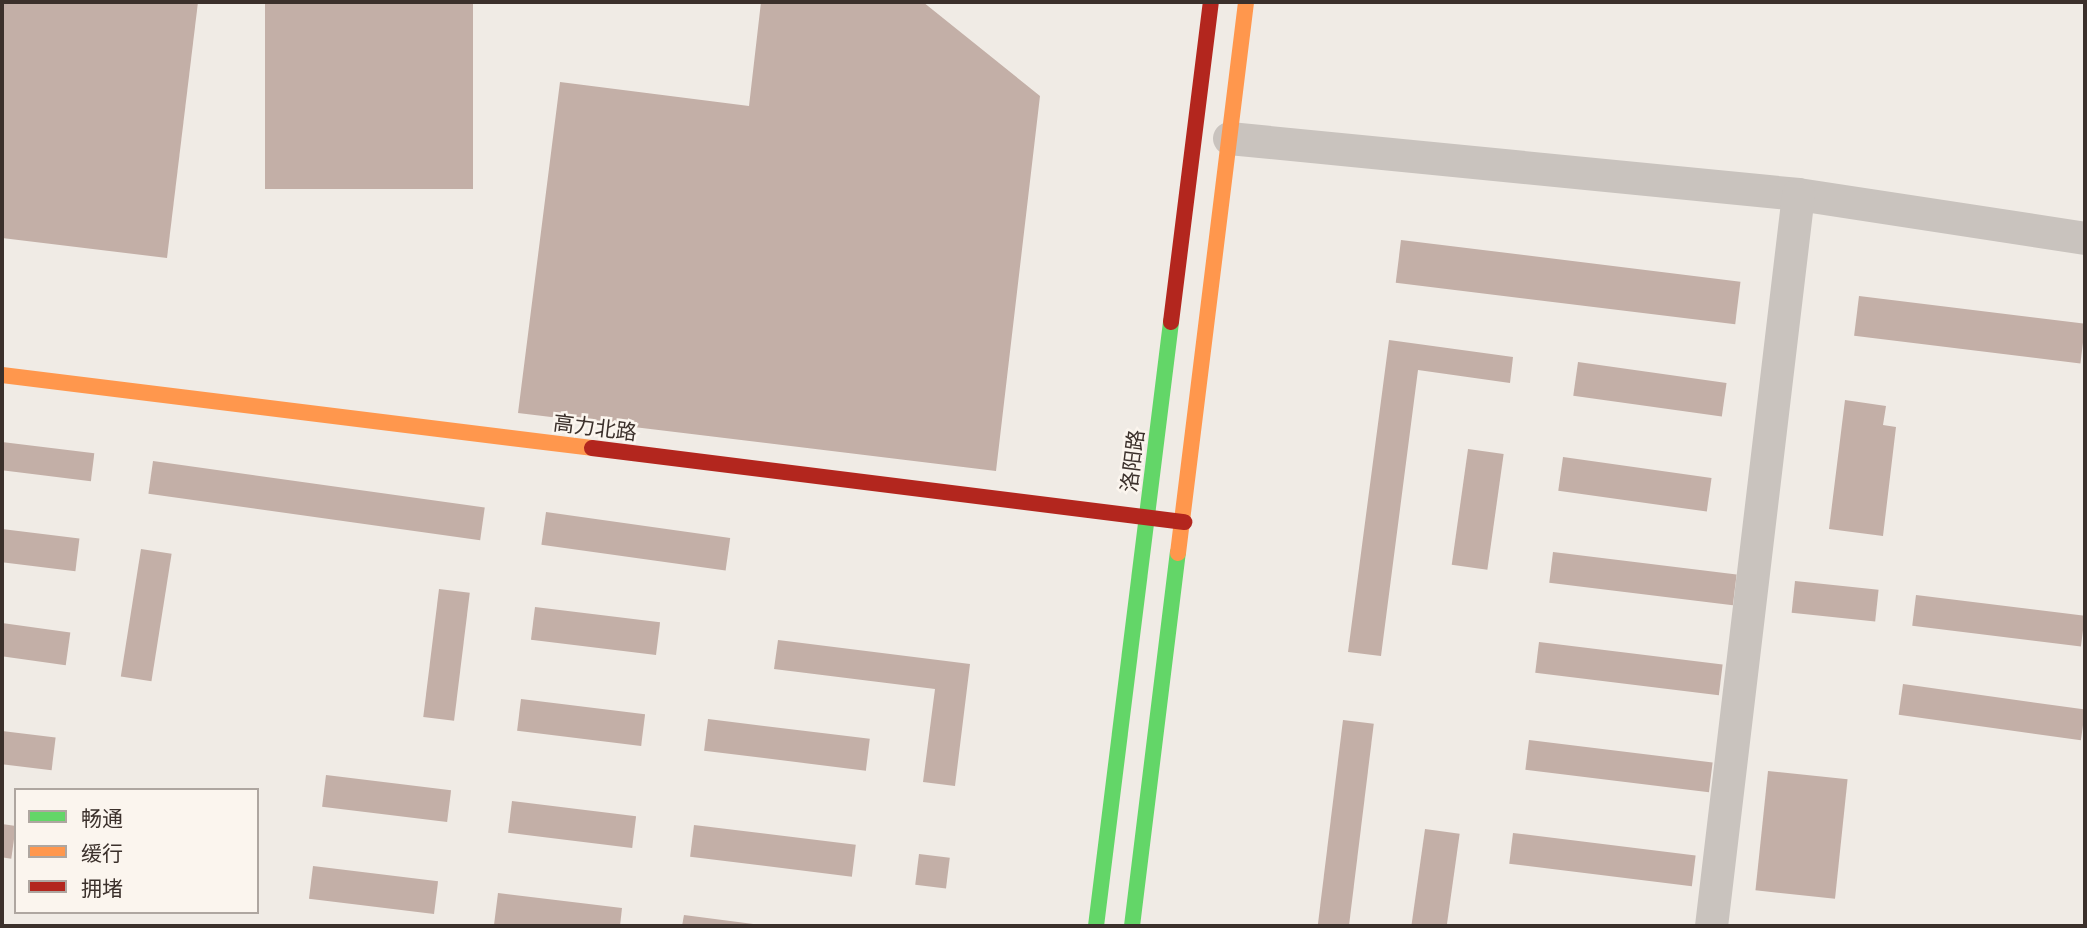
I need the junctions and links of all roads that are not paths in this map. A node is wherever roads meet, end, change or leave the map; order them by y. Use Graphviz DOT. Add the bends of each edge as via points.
graph roads {
  1 [pos="1211,2"];
  2 [pos="1247,2"];
  3 [pos="1229,138"];
  4 [pos="1798,194"];
  5 [pos="2085,238"];
  6 [pos="2,375"];
  7 [pos="1147,518"];
  8 [pos="1184,522"];
  9 [pos="1096,926"];
  10 [pos="1132,926"];
  11 [pos="1711,926"];
  1 -- 7 [label="street, 洛阳路"];
  2 -- 3 [label="street"];
  3 -- 4 [label="street"];
  3 -- 8 [label="street"];
  4 -- 5 [label="street"];
  4 -- 11 [label="street"];
  6 -- 7 [label="street, 高力北路"];
  7 -- 8 [label="street, 高力北路"];
  7 -- 9 [label="street, 洛阳路"];
  8 -- 10 [label="street"];
}
